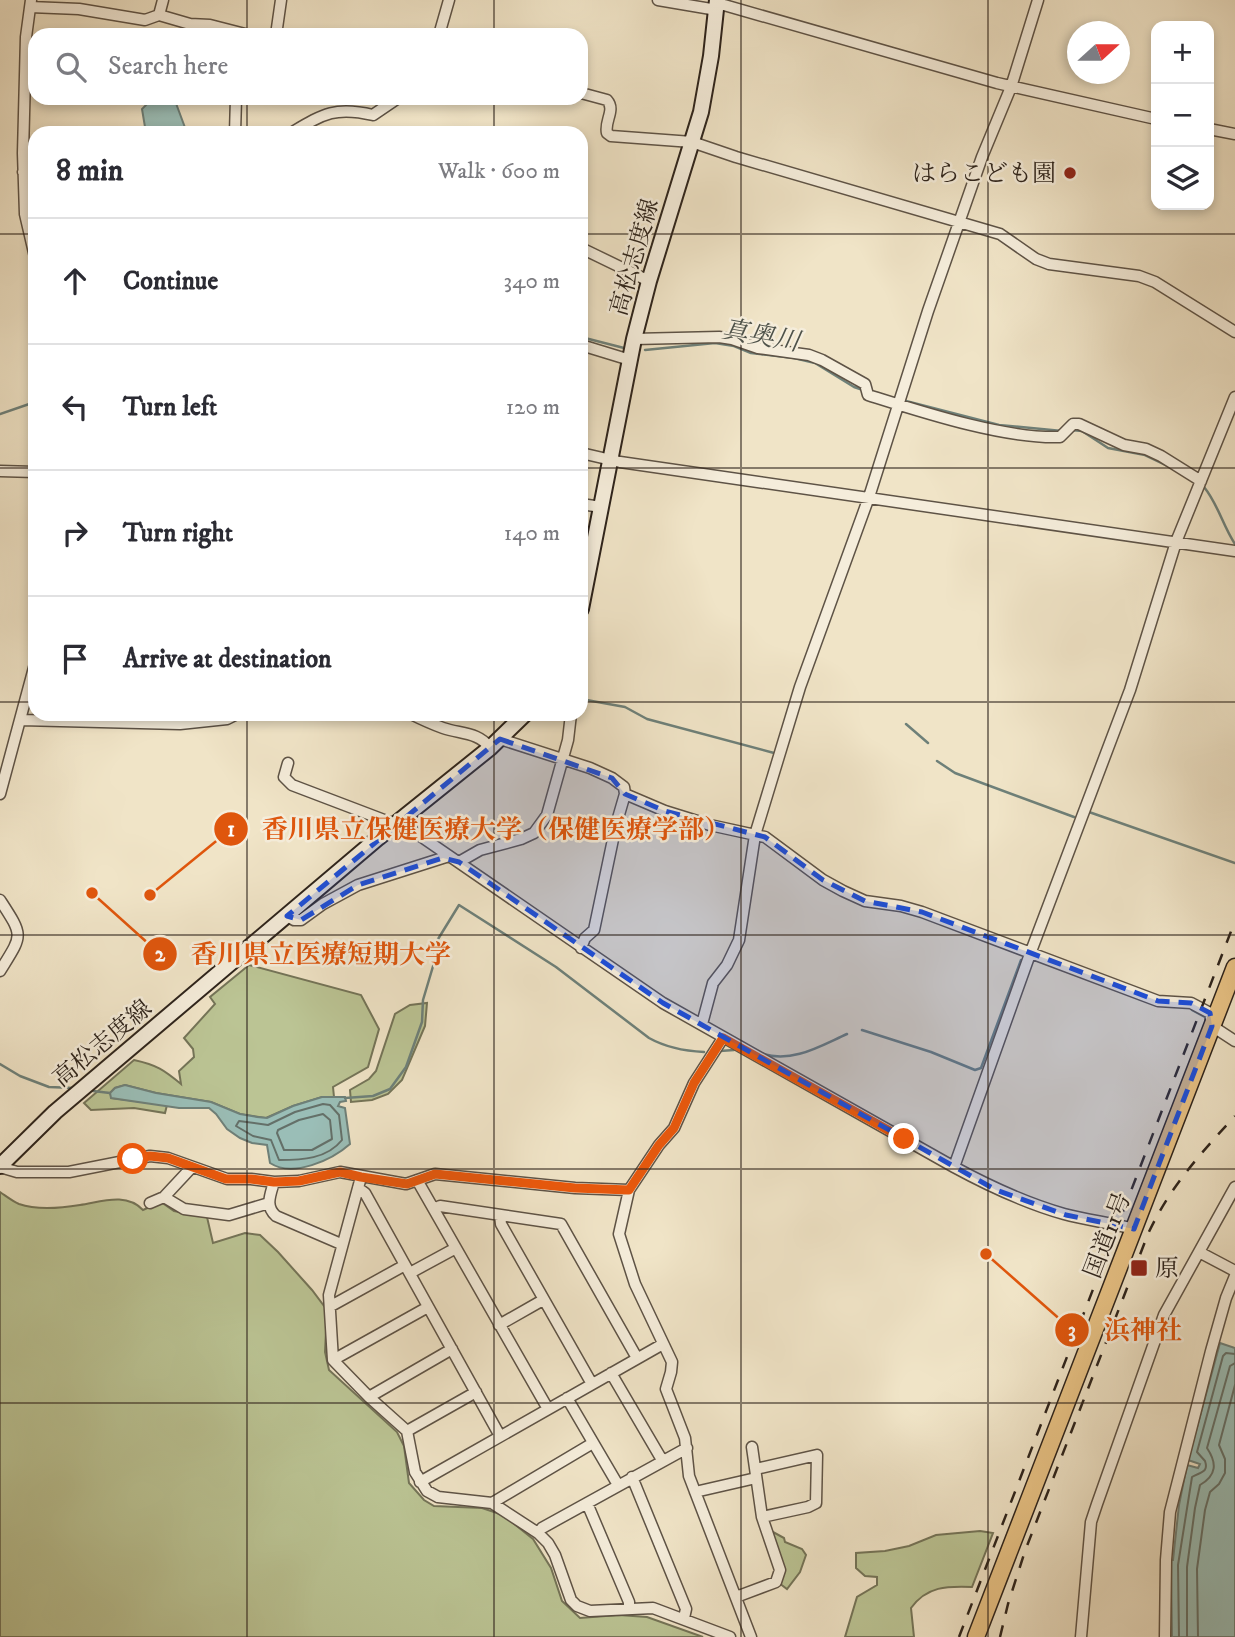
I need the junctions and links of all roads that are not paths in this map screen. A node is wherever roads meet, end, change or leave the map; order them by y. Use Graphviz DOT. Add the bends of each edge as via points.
graph roads {
  1 [pos="163,0"];
  2 [pos="281,0"];
  3 [pos="449,0"];
  4 [pos="658,0"];
  5 [pos="1038,0"];
  6 [pos="31,3"];
  7 [pos="717,4"];
  8 [pos="159,15"];
  9 [pos="29,28"];
  10 [pos="221,28"];
  11 [pos="277,28"];
  12 [pos="441,28"];
  13 [pos="28,36"];
  14 [pos="1011,87"];
  15 [pos="588,95"];
  16 [pos="236,105"];
  17 [pos="388,105"];
  18 [pos="1151,118"];
  19 [pos="235,126"];
  20 [pos="305,126"];
  21 [pos="1214,130"];
  22 [pos="1235,134"];
  23 [pos="692,142"];
  24 [pos="23,172"];
  25 [pos="28,172"];
  26 [pos="961,221"];
  27 [pos="28,227"];
  28 [pos="588,251"];
  29 [pos="649,281"];
  30 [pos="1235,332"];
  31 [pos="634,339"];
  32 [pos="588,347"];
  33 [pos="630,360"];
  34 [pos="1235,397"];
  35 [pos="897,404"];
  36 [pos="588,455"];
  37 [pos="609,460"];
  38 [pos="0,471"];
  39 [pos="28,472"];
  40 [pos="1201,481"];
  41 [pos="869,497"];
  42 [pos="588,505"];
  43 [pos="601,507"];
  44 [pos="1176,542"];
  45 [pos="588,543"];
  46 [pos="1235,551"];
  47 [pos="28,708"];
  48 [pos="21,720"];
  49 [pos="28,720"];
  50 [pos="79,721"];
  51 [pos="193,721"];
  52 [pos="212,721"];
  53 [pos="427,721"];
  54 [pos="518,721"];
  55 [pos="569,721"];
  56 [pos="196,723"];
  57 [pos="495,744"];
  58 [pos="563,758"];
  59 [pos="288,763"];
  60 [pos="0,794"];
  61 [pos="625,794"];
  62 [pos="396,824"];
  63 [pos="755,835"];
  64 [pos="449,856"];
  65 [pos="459,862"];
  66 [pos="0,900"];
  67 [pos="287,916"];
  68 [pos="581,948"];
  69 [pos="1030,954"];
  70 [pos="1235,967"];
  71 [pos="0,971"];
  72 [pos="702,1024"];
  73 [pos="1212,1026"];
  74 [pos="723,1038"];
  75 [pos="1235,1041"];
  76 [pos="0,1166"];
  77 [pos="191,1167"];
  78 [pos="954,1167"];
  79 [pos="417,1180"];
  80 [pos="274,1182"];
  81 [pos="359,1183"];
  82 [pos="1235,1187"];
  83 [pos="629,1190"];
  84 [pos="164,1197"];
  85 [pos="150,1203"];
  86 [pos="268,1203"];
  87 [pos="434,1209"];
  88 [pos="500,1215"];
  89 [pos="1134,1229"];
  90 [pos="341,1244"];
  91 [pos="456,1248"];
  92 [pos="1199,1252"];
  93 [pos="407,1269"];
  94 [pos="1235,1273"];
  95 [pos="543,1300"];
  96 [pos="331,1306"];
  97 [pos="428,1307"];
  98 [pos="499,1325"];
  99 [pos="663,1343"];
  100 [pos="452,1349"];
  101 [pos="636,1358"];
  102 [pos="333,1360"];
  103 [pos="611,1373"];
  104 [pos="592,1384"];
  105 [pos="476,1392"];
  106 [pos="369,1397"];
  107 [pos="567,1398"];
  108 [pos="548,1409"];
  109 [pos="407,1431"];
  110 [pos="500,1436"];
  111 [pos="593,1443"];
  112 [pos="752,1447"];
  113 [pos="687,1448"];
  114 [pos="662,1460"];
  115 [pos="756,1474"];
  116 [pos="632,1477"];
  117 [pos="420,1482"];
  118 [pos="618,1485"];
  119 [pos="695,1492"];
  120 [pos="492,1503"];
  121 [pos="587,1503"];
  122 [pos="762,1517"];
  123 [pos="538,1533"];
  124 [pos="736,1597"];
  125 [pos="629,1609"];
  126 [pos="684,1618"];
  127 [pos="730,1637"];
  128 [pos="751,1637"];
  129 [pos="976,1637"];
  130 [pos="1081,1637"];
  131 [pos="1166,1637"];
  1 -- 8 [label="street"];
  2 -- 11 [label="street"];
  3 -- 12 [label="street"];
  4 -- 7 [label="street"];
  5 -- 14 [label="street"];
  6 -- 8 [label="street" via="145,20"];
  6 -- 9 [label="street"];
  7 -- 14 [label="street"];
  7 -- 23 [label="main road, 高松志度線" via="707,82"];
  8 -- 10 [label="street"];
  13 -- 24 [label="street"];
  14 -- 18 [label="street"];
  14 -- 26 [label="street"];
  15 -- 23 [label="street" via="610,102 606,128 611,135"];
  16 -- 19 [label="street"];
  17 -- 20 [label="street" via="373,115 333,112"];
  21 -- 22 [label="street"];
  23 -- 26 [label="street"];
  23 -- 29 [label="main road, 高松志度線"];
  24 -- 25 [label="street"];
  24 -- 27 [label="street"];
  26 -- 30 [label="street" via="1000,234 1049,264 1155,282"];
  26 -- 35 [label="street"];
  28 -- 29 [label="street"];
  29 -- 31 [label="main road, 高松志度線"];
  31 -- 33 [label="main road, 高松志度線"];
  31 -- 35 [label="street" via="719,337 809,355 865,384 868,395"];
  32 -- 33 [label="street"];
  33 -- 37 [label="main road, 高松志度線"];
  34 -- 40 [label="street"];
  35 -- 40 [label="street" via="994,430 1049,437 1060,437 1079,424 1161,456"];
  35 -- 41 [label="street"];
  36 -- 37 [label="street"];
  37 -- 41 [label="street"];
  37 -- 43 [label="main road, 高松志度線"];
  38 -- 39 [label="street"];
  40 -- 44 [label="street"];
  41 -- 44 [label="street"];
  41 -- 63 [label="street" via="800,687"];
  42 -- 43 [label="street"];
  43 -- 45 [label="main road, 高松志度線"];
  44 -- 46 [label="street"];
  44 -- 69 [label="street" via="1130,690"];
  47 -- 48 [label="street"];
  48 -- 49 [label="street"];
  48 -- 60 [label="street"];
  50 -- 56 [label="street"];
  51 -- 56 [label="street"];
  52 -- 56 [label="street"];
  53 -- 57 [label="street"];
  54 -- 57 [label="main road, 高松志度線"];
  55 -- 58 [label="street"];
  57 -- 58 [label="street"];
  57 -- 62 [label="main road, 高松志度線"];
  58 -- 61 [label="street" via="619,781"];
  58 -- 65 [label="street" via="547,815 534,833 480,850"];
  59 -- 62 [label="street" via="284,776 292,785"];
  61 -- 63 [label="street" via="688,818"];
  61 -- 68 [label="street" via="594,930"];
  62 -- 64 [label="street"];
  62 -- 67 [label="main road, 高松志度線"];
  63 -- 69 [label="street" via="865,901 922,912"];
  63 -- 72 [label="street" via="739,940 713,983"];
  64 -- 65 [label="street"];
  64 -- 67 [label="street" via="358,885 301,920"];
  65 -- 68 [label="street"];
  66 -- 71 [label="street" via="20,934"];
  67 -- 76 [label="main road, 高松志度線" via="55,1112"];
  68 -- 72 [label="street"];
  69 -- 73 [label="street" via="1158,1001 1191,1003 1210,1013"];
  69 -- 78 [label="street"];
  70 -- 73 [label="highway, 国道11号"];
  72 -- 74 [label="street"];
  73 -- 75 [label="street"];
  73 -- 89 [label="highway, 国道11号"];
  74 -- 78 [label="street"];
  74 -- 83 [label="street" via="694,1083 674,1128"];
  76 -- 77 [label="street" via="17,1172 69,1172 150,1156"];
  77 -- 80 [label="street" via="226,1179"];
  77 -- 84 [label="street"];
  78 -- 89 [label="street" via="1034,1205"];
  79 -- 81 [label="street"];
  79 -- 83 [label="street" via="435,1174"];
  79 -- 87 [label="street"];
  80 -- 81 [label="street" via="340,1172"];
  80 -- 86 [label="street"];
  81 -- 90 [label="street"];
  81 -- 93 [label="street"];
  82 -- 92 [label="street"];
  83 -- 99 [label="street" via="619,1234 635,1284"];
  84 -- 85 [label="street"];
  84 -- 86 [label="street" via="184,1209 229,1215"];
  86 -- 90 [label="street" via="276,1216"];
  87 -- 88 [label="street" via="440,1206"];
  87 -- 91 [label="street"];
  88 -- 95 [label="street"];
  88 -- 101 [label="street" via="561,1224"];
  89 -- 129 [label="highway, 国道11号"];
  90 -- 96 [label="street" via="329,1295"];
  91 -- 93 [label="street"];
  91 -- 98 [label="street"];
  92 -- 94 [label="street"];
  92 -- 130 [label="street" via="1164,1315 1091,1522"];
  93 -- 96 [label="street"];
  93 -- 97 [label="street"];
  94 -- 131 [label="street" via="1170,1512"];
  95 -- 98 [label="street"];
  95 -- 104 [label="street"];
  96 -- 102 [label="street"];
  97 -- 100 [label="street"];
  97 -- 102 [label="street"];
  98 -- 108 [label="street"];
  99 -- 101 [label="street"];
  99 -- 113 [label="street" via="672,1362 667,1395"];
  100 -- 105 [label="street"];
  100 -- 106 [label="street"];
  101 -- 103 [label="street"];
  102 -- 106 [label="street"];
  103 -- 104 [label="street"];
  103 -- 114 [label="street"];
  104 -- 107 [label="street"];
  105 -- 109 [label="street"];
  105 -- 110 [label="street"];
  106 -- 109 [label="street"];
  107 -- 108 [label="street"];
  107 -- 111 [label="street"];
  108 -- 110 [label="street"];
  109 -- 117 [label="street"];
  110 -- 117 [label="street"];
  111 -- 118 [label="street"];
  111 -- 120 [label="street"];
  112 -- 115 [label="street"];
  113 -- 114 [label="street"];
  113 -- 119 [label="street"];
  114 -- 116 [label="street"];
  115 -- 119 [label="street"];
  115 -- 122 [label="street"];
  115 -- 122 [label="street" via="817,1455 816,1503"];
  116 -- 118 [label="street"];
  116 -- 126 [label="street" via="686,1609"];
  117 -- 120 [label="street" via="438,1497"];
  118 -- 121 [label="street"];
  119 -- 124 [label="street"];
  120 -- 123 [label="street"];
  121 -- 123 [label="street"];
  121 -- 125 [label="street"];
  122 -- 124 [label="street" via="780,1570 776,1582"];
  123 -- 125 [label="street" via="555,1555 577,1606 590,1611"];
  124 -- 128 [label="street"];
  125 -- 126 [label="street" via="653,1608"];
  126 -- 127 [label="street"];
}
